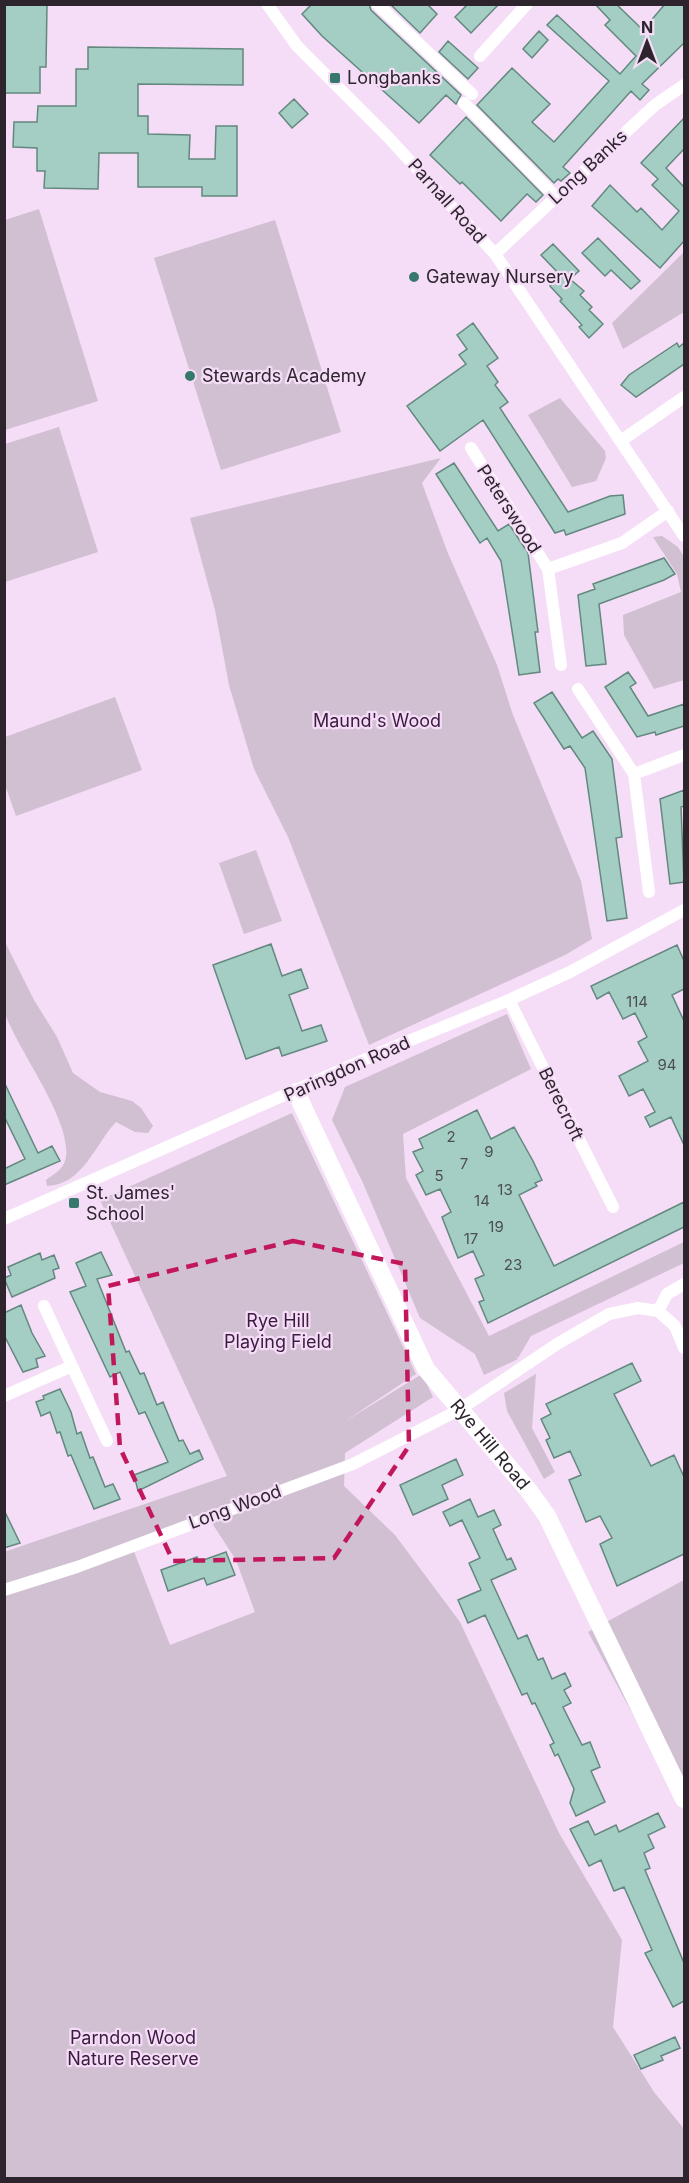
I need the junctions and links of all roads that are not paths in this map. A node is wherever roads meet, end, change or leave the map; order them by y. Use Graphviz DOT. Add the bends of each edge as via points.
graph roads {
  1 [pos="267,4"];
  2 [pos="377,4"];
  3 [pos="527,4"];
  4 [pos="480,56"];
  5 [pos="684,85"];
  6 [pos="556,197"];
  7 [pos="495,254"];
  8 [pos="684,397"];
  9 [pos="622,440"];
  10 [pos="471,448"];
  11 [pos="668,511"];
  12 [pos="684,536"];
  13 [pos="548,569"];
  14 [pos="561,665"];
  15 [pos="578,688"];
  16 [pos="684,755"];
  17 [pos="634,774"];
  18 [pos="650,892"];
  19 [pos="684,910"];
  20 [pos="509,1000"];
  21 [pos="296,1092"];
  22 [pos="612,1207"];
  23 [pos="4,1220"];
  24 [pos="684,1284"];
  25 [pos="44,1306"];
  26 [pos="658,1311"];
  27 [pos="684,1348"];
  28 [pos="72,1366"];
  29 [pos="4,1396"];
  30 [pos="459,1410"];
  31 [pos="107,1441"];
  32 [pos="4,1590"];
  33 [pos="684,1799"];
  1 -- 7 [label="street, Parnall Road" via="297,46 389,138"];
  2 -- 6 [label="street"];
  3 -- 4 [label="street"];
  5 -- 6 [label="street, Long Banks" via="654,105"];
  6 -- 7 [label="street, Long Banks"];
  7 -- 9 [label="street, Parnall Road"];
  8 -- 9 [label="street"];
  9 -- 11 [label="street, Parnall Road"];
  10 -- 13 [label="street, Peterswood"];
  11 -- 12 [label="street, Parnall Road"];
  11 -- 13 [label="street, Peterswood" via="622,543"];
  13 -- 14 [label="street, Peterswood"];
  15 -- 17 [label="street"];
  16 -- 17 [label="street"];
  17 -- 18 [label="street"];
  19 -- 20 [label="street, Paringdon Road"];
  20 -- 21 [label="street, Paringdon Road"];
  20 -- 22 [label="street, Berecroft"];
  21 -- 23 [label="street, Paringdon Road"];
  21 -- 30 [label="street, Rye Hill Road" via="426,1369"];
  24 -- 26 [label="street" via="667,1294"];
  25 -- 28 [label="street"];
  26 -- 27 [label="street" via="675,1326"];
  26 -- 30 [label="street" via="638,1308 609,1314"];
  28 -- 29 [label="street"];
  28 -- 31 [label="street"];
  30 -- 32 [label="street, Long Wood" via="323,1476"];
  30 -- 33 [label="street, Rye Hill Road" via="547,1516"];
}
